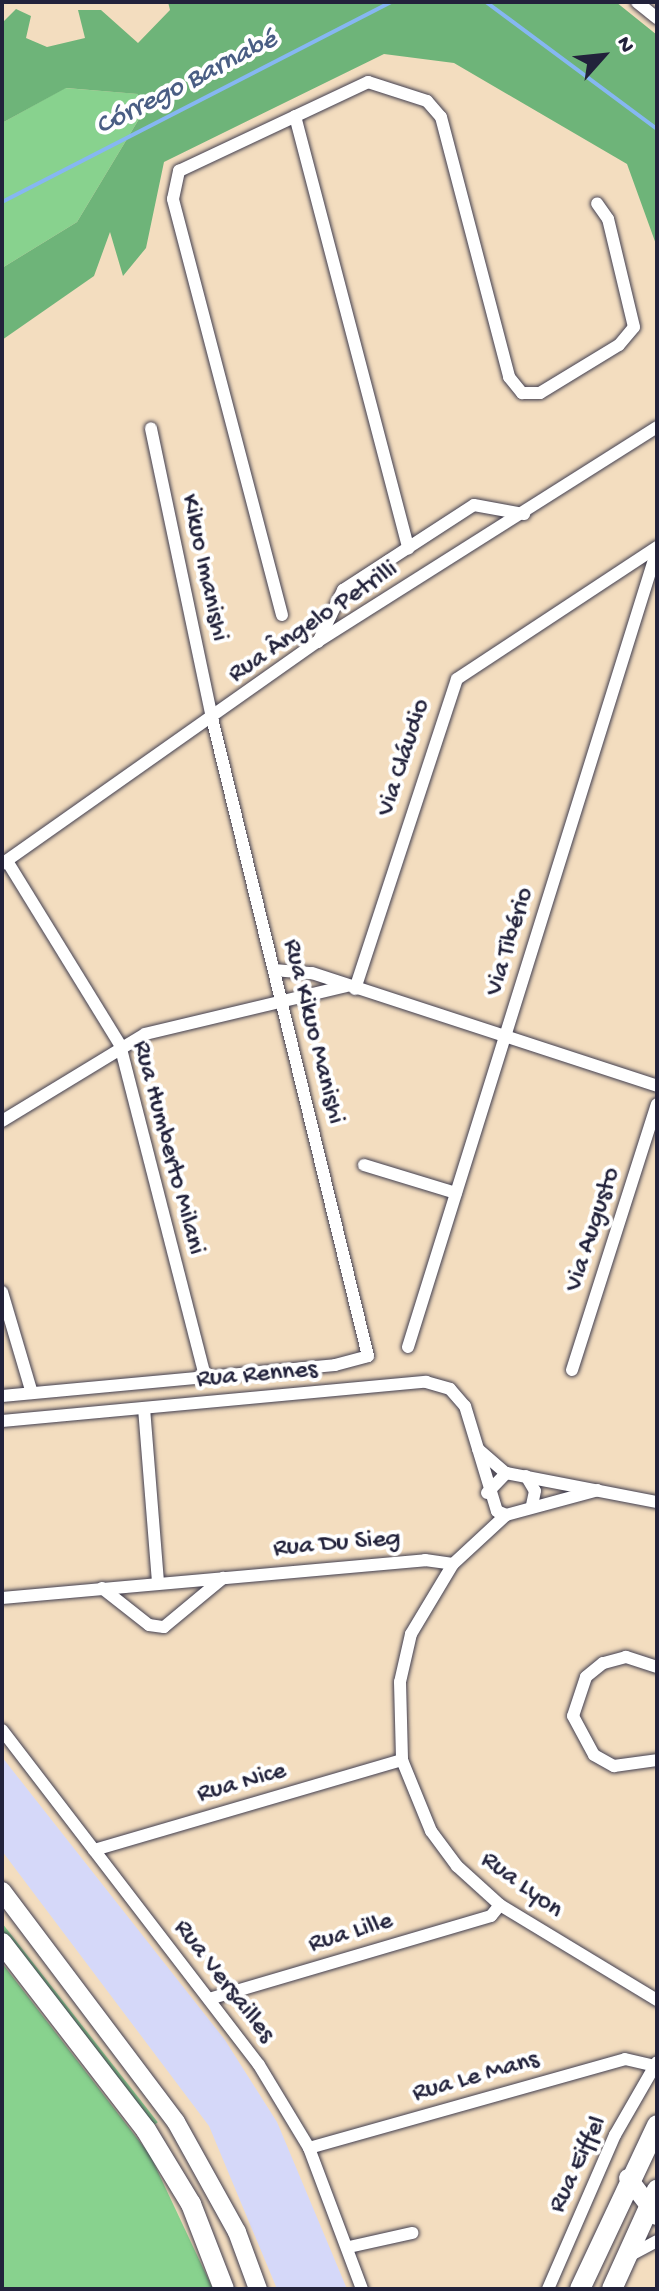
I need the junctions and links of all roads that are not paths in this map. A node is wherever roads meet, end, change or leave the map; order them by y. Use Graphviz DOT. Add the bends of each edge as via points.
graph roads {
  1 [pos="637,2"];
  2 [pos="657,18"];
  3 [pos="295,116"];
  4 [pos="597,203"];
  5 [pos="657,427"];
  6 [pos="151,428"];
  7 [pos="524,514"];
  8 [pos="408,548"];
  9 [pos="657,549"];
  10 [pos="282,615"];
  11 [pos="317,642"];
  12 [pos="212,718"];
  13 [pos="4,862"];
  14 [pos="274,970"];
  15 [pos="350,988"];
  16 [pos="281,1001"];
  17 [pos="505,1037"];
  18 [pos="120,1045"];
  19 [pos="657,1086"];
  20 [pos="657,1104"];
  21 [pos="2,1121"];
  22 [pos="364,1165"];
  23 [pos="456,1193"];
  24 [pos="2,1292"];
  25 [pos="408,1347"];
  26 [pos="572,1370"];
  27 [pos="205,1377"];
  28 [pos="32,1393"];
  29 [pos="2,1396"];
  30 [pos="144,1408"];
  31 [pos="2,1421"];
  32 [pos="476,1446"];
  33 [pos="506,1473"];
  34 [pos="526,1476"];
  35 [pos="598,1490"];
  36 [pos="487,1493"];
  37 [pos="657,1502"];
  38 [pos="532,1505"];
  39 [pos="506,1515"];
  40 [pos="453,1564"];
  41 [pos="224,1577"];
  42 [pos="158,1583"];
  43 [pos="102,1588"];
  44 [pos="2,1598"];
  45 [pos="657,1667"];
  46 [pos="2,1730"];
  47 [pos="402,1760"];
  48 [pos="657,1760"];
  49 [pos="94,1850"];
  50 [pos="2,1891"];
  51 [pos="500,1905"];
  52 [pos="2,1943"];
  53 [pos="209,1999"];
  54 [pos="657,2000"];
  55 [pos="656,2064"];
  56 [pos="657,2125"];
  57 [pos="309,2148"];
  58 [pos="628,2178"];
  59 [pos="654,2204"];
  60 [pos="412,2233"];
  61 [pos="657,2241"];
  62 [pos="349,2247"];
  63 [pos="624,2259"];
  64 [pos="224,2289"];
  65 [pos="258,2289"];
  66 [pos="362,2289"];
  67 [pos="548,2289"];
  68 [pos="580,2289"];
  69 [pos="612,2289"];
  1 -- 2 [label="street"];
  3 -- 4 [label="street" via="368,82 427,101 441,117 509,377 522,393 540,393 619,345 634,327 608,219"];
  3 -- 8 [label="street"];
  3 -- 10 [label="street" via="179,171 173,199"];
  5 -- 7 [label="street, Rua Ângelo Petrilli"];
  6 -- 12 [label="street, Kikuo Imanishi"];
  7 -- 8 [label="street" via="474,505"];
  7 -- 11 [label="street, Rua Ângelo Petrilli"];
  8 -- 11 [label="street" via="343,590"];
  9 -- 15 [label="street, Via Cláudio" via="457,679"];
  9 -- 17 [label="street, Via Tibério"];
  11 -- 12 [label="street, Rua Ângelo Petrilli"];
  12 -- 13 [label="street, Rua Ângelo Petrilli"];
  12 -- 14 [label="street, Rua Kikuo Manishi"];
  13 -- 18 [label="street, Rua Humberto Milani"];
  14 -- 15 [label="street"];
  14 -- 16 [label="street, Rua Kikuo Manishi"];
  15 -- 16 [label="street"];
  15 -- 17 [label="street"];
  16 -- 18 [label="street"];
  16 -- 27 [label="street, Rua Kikuo Manishi" via="368,1356"];
  17 -- 19 [label="street"];
  17 -- 23 [label="street, Via Tibério"];
  18 -- 21 [label="street"];
  18 -- 27 [label="street, Rua Humberto Milani"];
  20 -- 26 [label="street, Via Augusto"];
  22 -- 23 [label="street"];
  23 -- 25 [label="street, Via Tibério"];
  24 -- 28 [label="street"];
  27 -- 28 [label="street"];
  28 -- 29 [label="street"];
  30 -- 31 [label="street, Rua Rennes"];
  30 -- 32 [label="street, Rua Rennes" via="426,1382 450,1389 465,1406"];
  30 -- 42 [label="street"];
  32 -- 33 [label="street"];
  32 -- 36 [label="street, Rua Rennes"];
  33 -- 34 [label="street, Rua Lyon"];
  33 -- 36 [label="street"];
  34 -- 35 [label="street, Rua Lyon"];
  34 -- 38 [label="street" via="535,1491"];
  35 -- 37 [label="street, Rua Lyon"];
  35 -- 38 [label="street, Rua Lyon"];
  36 -- 39 [label="street"];
  38 -- 39 [label="street, Rua Lyon"];
  39 -- 40 [label="street, Rua Lyon"];
  40 -- 41 [label="street, Rua Du Sieg" via="425,1560"];
  40 -- 47 [label="street, Rua Lyon" via="411,1634 400,1682"];
  41 -- 42 [label="street, Rua Du Sieg"];
  41 -- 43 [label="street" via="164,1627 149,1625"];
  42 -- 43 [label="street, Rua Du Sieg"];
  43 -- 44 [label="street, Rua Du Sieg"];
  45 -- 48 [label="street" via="626,1657 603,1663 586,1677 573,1716 594,1755 635,1767"];
  46 -- 49 [label="street, Rua Versailles"];
  47 -- 49 [label="street, Rua Nice"];
  47 -- 51 [label="street, Rua Lyon" via="431,1831"];
  49 -- 53 [label="street, Rua Versailles"];
  50 -- 65 [label="street" via="176,2122 230,2219"];
  51 -- 53 [label="street, Rua Lille" via="491,1916"];
  51 -- 54 [label="street, Rua Lyon"];
  52 -- 64 [label="main road" via="146,2130 191,2204"];
  53 -- 57 [label="street, Rua Versailles"];
  55 -- 57 [label="street, Rua Le Mans" via="625,2059"];
  55 -- 67 [label="street, Rua Eiffel" via="615,2135"];
  56 -- 58 [label="main road"];
  57 -- 62 [label="street, Rua Versailles"];
  58 -- 59 [label="street"];
  58 -- 68 [label="main road"];
  59 -- 63 [label="main road"];
  60 -- 62 [label="street"];
  61 -- 63 [label="street"];
  62 -- 66 [label="street, Rua Versailles"];
  63 -- 69 [label="main road"];
}
